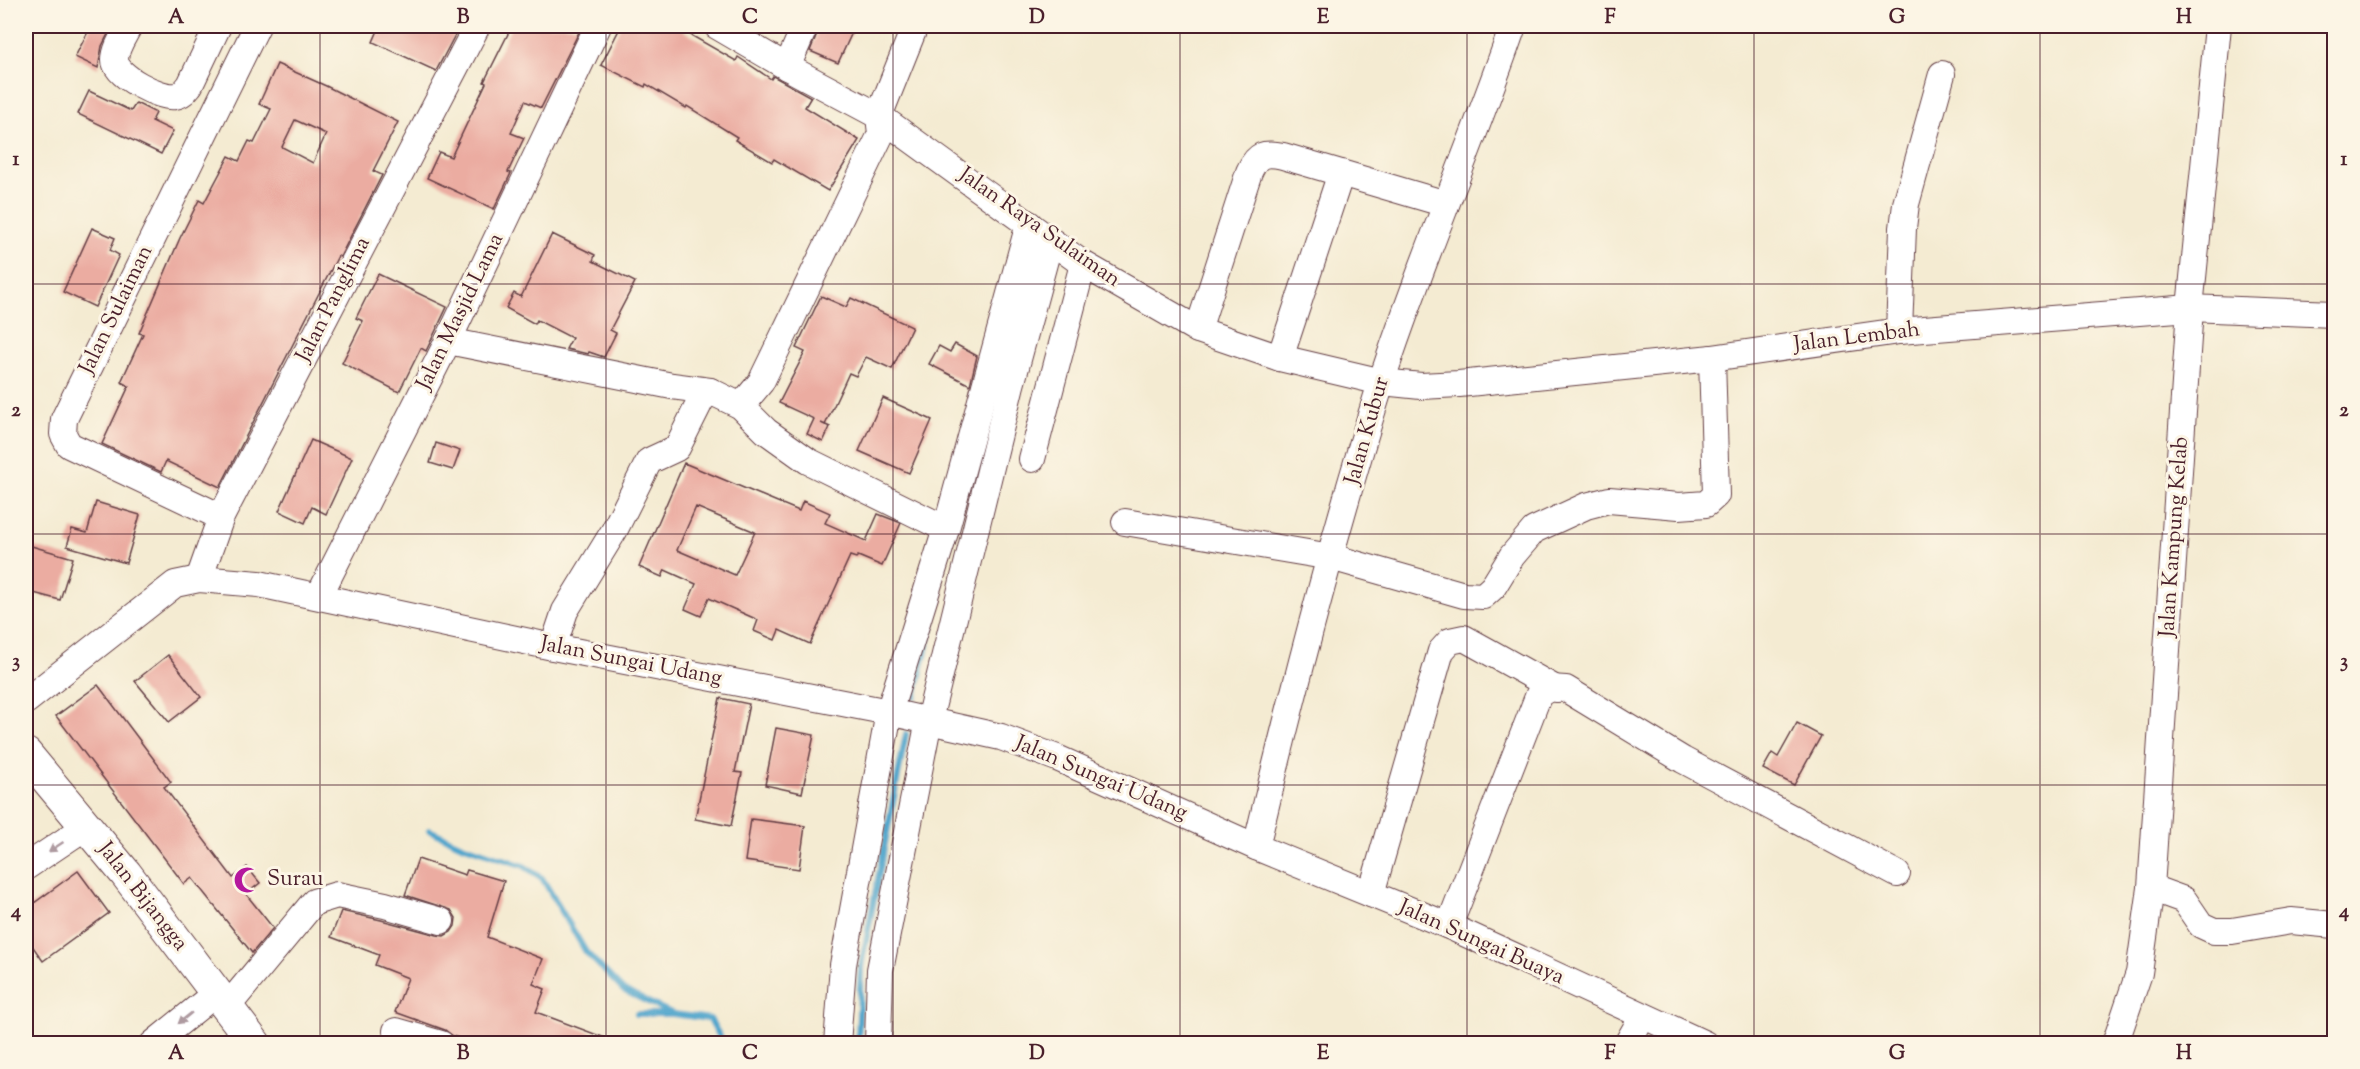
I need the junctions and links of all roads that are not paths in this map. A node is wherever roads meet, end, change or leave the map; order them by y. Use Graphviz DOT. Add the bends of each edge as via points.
graph roads {
  1 [pos="129,26"];
  2 [pos="218,26"];
  3 [pos="477,26"];
  4 [pos="598,26"];
  5 [pos="717,26"];
  6 [pos="805,26"];
  7 [pos="915,26"];
  8 [pos="1513,26"];
  9 [pos="2218,26"];
  10 [pos="253,34"];
  11 [pos="787,67"];
  12 [pos="1942,74"];
  13 [pos="879,117"];
  14 [pos="1341,173"];
  15 [pos="1446,204"];
  16 [pos="1029,224"];
  17 [pos="1050,241"];
  18 [pos="1083,264"];
  19 [pos="2190,309"];
  20 [pos="2334,314"];
  21 [pos="1198,330"];
  22 [pos="1899,331"];
  23 [pos="448,341"];
  24 [pos="1280,358"];
  25 [pos="1712,358"];
  26 [pos="1382,382"];
  27 [pos="1011,385"];
  28 [pos="710,391"];
  29 [pos="1048,394"];
  30 [pos="741,406"];
  31 [pos="1032,459"];
  32 [pos="221,518"];
  33 [pos="1125,522"];
  34 [pos="946,529"];
  35 [pos="1331,557"];
  36 [pos="199,579"];
  37 [pos="319,596"];
  38 [pos="553,647"];
  39 [pos="1556,689"];
  40 [pos="26,702"];
  41 [pos="889,712"];
  42 [pos="929,720"];
  43 [pos="26,754"];
  44 [pos="87,826"];
  45 [pos="1256,847"];
  46 [pos="26,867"];
  47 [pos="1897,874"];
  48 [pos="2151,888"];
  49 [pos="1371,894"];
  50 [pos="441,921"];
  51 [pos="2334,925"];
  52 [pos="1449,926"];
  53 [pos="222,1000"];
  54 [pos="1643,1016"];
  55 [pos="396,1031"];
  56 [pos="153,1044"];
  57 [pos="255,1044"];
  58 [pos="441,1044"];
  59 [pos="837,1044"];
  60 [pos="878,1044"];
  61 [pos="1627,1044"];
  62 [pos="1705,1044"];
  63 [pos="2115,1044"];
  1 -- 2 [label="street" via="117,51 118,71 144,87 173,97 190,85"];
  2 -- 10 [label="street"];
  3 -- 32 [label="street, Jalan Panglima"];
  4 -- 23 [label="street, Jalan Masjid Lama"];
  5 -- 11 [label="street, Jalan Raya Sulaiman"];
  6 -- 11 [label="street"];
  7 -- 13 [label="street"];
  8 -- 15 [label="street, Jalan Kubur"];
  9 -- 19 [label="street, Jalan Kampung Kelab"];
  10 -- 32 [label="street, Jalan Sulaiman" via="63,426 69,445"];
  11 -- 13 [label="street, Jalan Raya Sulaiman"];
  12 -- 22 [label="street" via="1906,204"];
  13 -- 16 [label="street, Jalan Raya Sulaiman"];
  13 -- 30 [label="street" via="881,134 761,382"];
  14 -- 15 [label="street"];
  14 -- 21 [label="street" via="1268,153 1254,160"];
  14 -- 24 [label="street"];
  15 -- 26 [label="street, Jalan Kubur"];
  16 -- 17 [label="street, Jalan Raya Sulaiman"];
  16 -- 34 [label="street"];
  17 -- 18 [label="street, Jalan Raya Sulaiman"];
  17 -- 27 [label="street"];
  18 -- 21 [label="street, Jalan Raya Sulaiman"];
  18 -- 29 [label="street"];
  19 -- 20 [label="street, Jalan Lembah"];
  19 -- 22 [label="street, Jalan Lembah"];
  19 -- 48 [label="street, Jalan Kampung Kelab"];
  21 -- 24 [label="street, Jalan Raya Sulaiman"];
  22 -- 25 [label="street, Jalan Lembah"];
  23 -- 28 [label="street"];
  23 -- 37 [label="street, Jalan Masjid Lama"];
  24 -- 26 [label="street, Jalan Raya Sulaiman"];
  25 -- 26 [label="street, Jalan Lembah" via="1459,384"];
  25 -- 35 [label="street" via="1717,483 1716,495 1706,504 1679,506 1609,500 1586,506 1534,530 1483,596 1464,595"];
  26 -- 35 [label="street, Jalan Kubur"];
  27 -- 29 [label="street"];
  27 -- 42 [label="street"];
  28 -- 30 [label="street"];
  28 -- 38 [label="street" via="701,400 677,448 650,461 614,531 565,611"];
  29 -- 31 [label="street"];
  30 -- 34 [label="street" via="766,431 808,461"];
  32 -- 36 [label="street, Jalan Panglima"];
  33 -- 35 [label="street"];
  34 -- 41 [label="street"];
  35 -- 45 [label="street, Jalan Kubur"];
  36 -- 37 [label="street, Jalan Sungai Udang" via="259,584"];
  36 -- 40 [label="street, Jalan Sungai Udang" via="175,584"];
  37 -- 38 [label="street, Jalan Sungai Udang"];
  38 -- 41 [label="street, Jalan Sungai Udang"];
  39 -- 47 [label="street" via="1566,689 1683,760"];
  39 -- 49 [label="street" via="1464,638 1450,641 1441,651"];
  39 -- 52 [label="street" via="1539,694"];
  41 -- 42 [label="street, Jalan Sungai Udang"];
  41 -- 59 [label="street" via="843,965"];
  42 -- 45 [label="street, Jalan Sungai Udang" via="1001,737"];
  42 -- 60 [label="street" via="880,970"];
  43 -- 44 [label="main road, Jalan Bijangga"];
  44 -- 46 [label="street, one-way"];
  44 -- 53 [label="main road, Jalan Bijangga"];
  45 -- 49 [label="street, Jalan Sungai Buaya"];
  48 -- 51 [label="street" via="2184,900 2201,925 2214,931 2291,921"];
  48 -- 63 [label="street, Jalan Kampung Kelab" via="2139,973"];
  49 -- 52 [label="street, Jalan Sungai Buaya"];
  50 -- 53 [label="street" via="337,895 314,902"];
  52 -- 54 [label="street, Jalan Sungai Buaya"];
  53 -- 56 [label="street, one-way"];
  53 -- 57 [label="main road, Jalan Bijangga"];
  54 -- 61 [label="street"];
  54 -- 62 [label="street, Jalan Sungai Buaya"];
  55 -- 58 [label="street"];
}
